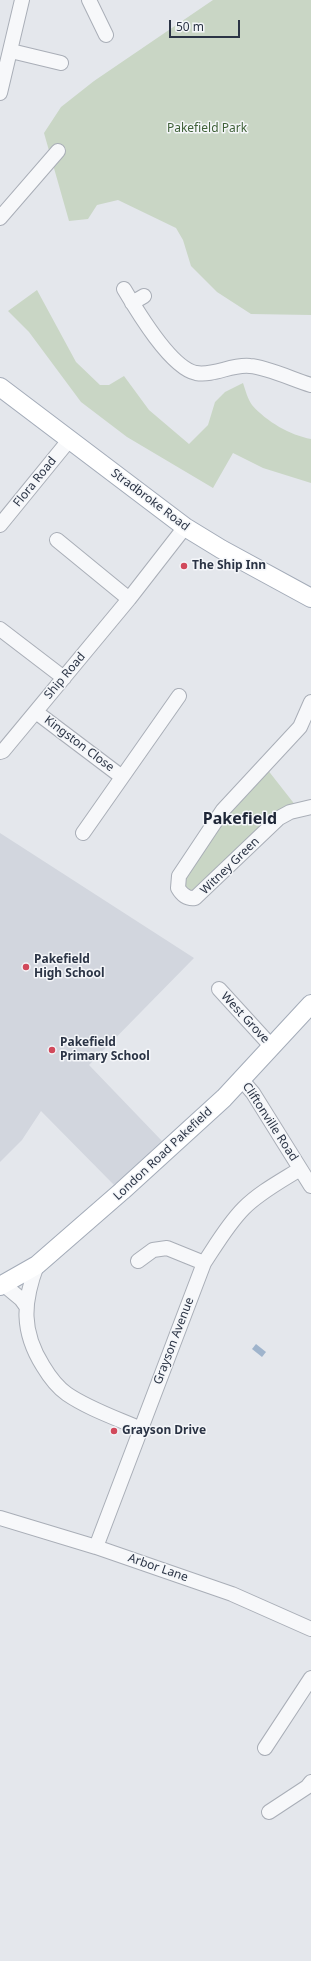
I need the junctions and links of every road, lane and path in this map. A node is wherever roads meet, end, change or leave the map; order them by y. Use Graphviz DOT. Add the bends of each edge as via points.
graph roads {
  1 [pos="22,0"];
  2 [pos="89,0"];
  3 [pos="106,35"];
  4 [pos="10,51"];
  5 [pos="61,63"];
  6 [pos="0,93"];
  7 [pos="58,151"];
  8 [pos="0,218"];
  9 [pos="124,289"];
  10 [pos="311,385"];
  11 [pos="0,387"];
  12 [pos="70,439"];
  13 [pos="0,525"];
  14 [pos="185,527"];
  15 [pos="57,540"];
  16 [pos="311,598"];
  17 [pos="129,599"];
  18 [pos="0,629"];
  19 [pos="64,678"];
  20 [pos="179,696"];
  21 [pos="311,702"];
  22 [pos="36,712"];
  23 [pos="0,752"];
  24 [pos="122,777"];
  25 [pos="311,807"];
  26 [pos="83,833"];
  27 [pos="219,989"];
  28 [pos="310,1005"];
  29 [pos="272,1047"];
  30 [pos="242,1079"];
  31 [pos="300,1169"];
  32 [pos="311,1186"];
  33 [pos="138,1261"];
  34 [pos="204,1263"];
  35 [pos="37,1265"];
  36 [pos="2,1286"];
  37 [pos="26,1306"];
  38 [pos="141,1429"];
  39 [pos="0,1518"];
  40 [pos="96,1547"];
  41 [pos="311,1629"];
  42 [pos="311,1678"];
  43 [pos="265,1748"];
  44 [pos="311,1782"];
  45 [pos="269,1812"];
  1 -- 4 [label="street"];
  2 -- 3 [label="street"];
  4 -- 5 [label="street"];
  4 -- 6 [label="street"];
  7 -- 8 [label="street"];
  9 -- 10 [label="street" via="138,300 169,356 182,367 195,373 215,373 236,366 252,366"];
  11 -- 12 [label="main road, Stradbroke Road"];
  12 -- 13 [label="street, Flora Road"];
  12 -- 14 [label="main road, Stradbroke Road"];
  14 -- 16 [label="main road, Stradbroke Road"];
  14 -- 17 [label="street, Ship Road"];
  15 -- 17 [label="street"];
  17 -- 19 [label="street, Ship Road"];
  18 -- 19 [label="street"];
  19 -- 22 [label="street, Ship Road"];
  20 -- 24 [label="street, Kingston Close"];
  21 -- 25 [label="street, Witney Green" via="300,727 223,810 179,876 178,888 190,898 196,898 278,818"];
  22 -- 23 [label="street, Ship Road"];
  22 -- 24 [label="street, Kingston Close"];
  24 -- 26 [label="street, Kingston Close"];
  27 -- 29 [label="street, West Grove"];
  28 -- 29 [label="main road, London Road Pakefield"];
  29 -- 30 [label="main road, London Road Pakefield"];
  30 -- 31 [label="street, Cliftonville Road"];
  30 -- 35 [label="main road, London Road Pakefield" via="122,1191"];
  31 -- 32 [label="street, Cliftonville Road"];
  31 -- 34 [label="street, Grayson Avenue" via="262,1193 244,1209 226,1229"];
  33 -- 34 [label="street" via="153,1250 167,1248"];
  34 -- 38 [label="street, Grayson Avenue"];
  35 -- 36 [label="main road, London Road Pakefield"];
  35 -- 37 [label="street" via="30,1283"];
  36 -- 37 [label="street" via="21,1299"];
  37 -- 38 [label="street" via="29,1337 49,1376 66,1393 85,1405"];
  38 -- 40 [label="street, Grayson Avenue"];
  39 -- 40 [label="street, Arbor Lane"];
  40 -- 41 [label="street, Arbor Lane" via="232,1594"];
  42 -- 43 [label="street"];
  44 -- 45 [label="street"];
}
